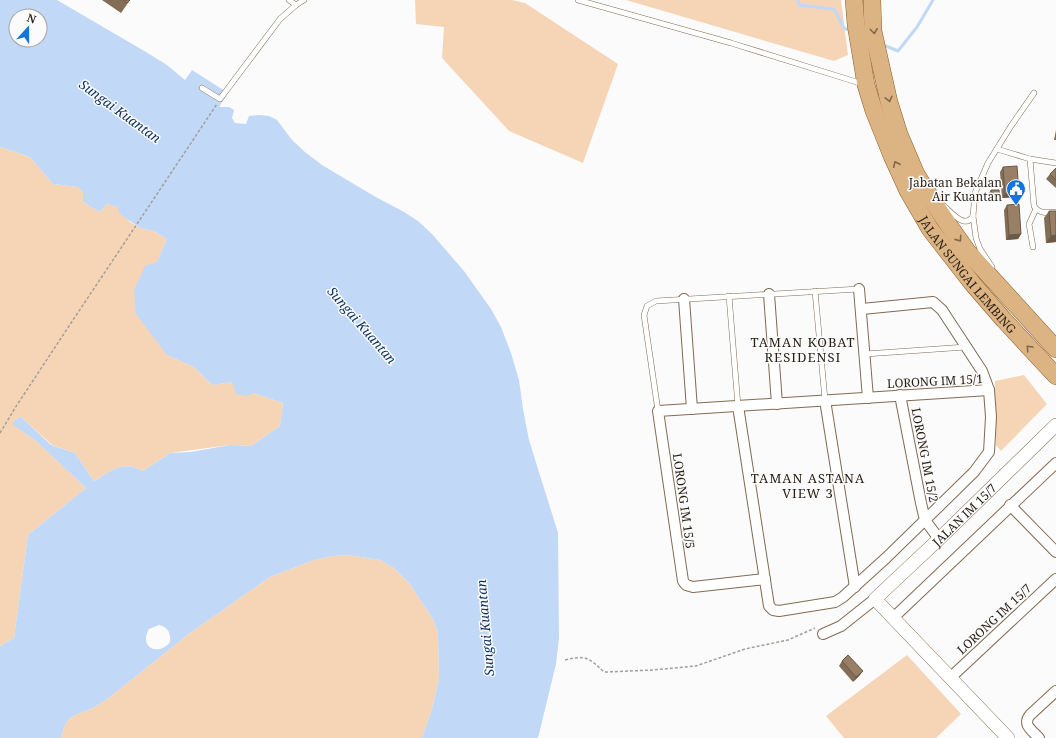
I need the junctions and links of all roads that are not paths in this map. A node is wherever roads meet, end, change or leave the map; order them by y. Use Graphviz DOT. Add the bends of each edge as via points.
graph roads {
  1 [pos="289,0"];
  2 [pos="304,0"];
  3 [pos="578,0"];
  4 [pos="854,0"];
  5 [pos="872,0"];
  6 [pos="296,5"];
  7 [pos="866,85"];
  8 [pos="202,88"];
  9 [pos="1034,93"];
  10 [pos="997,149"];
  11 [pos="1030,159"];
  12 [pos="1056,162"];
  13 [pos="929,193"];
  14 [pos="1036,209"];
  15 [pos="1056,212"];
  16 [pos="973,216"];
  17 [pos="1033,247"];
  18 [pos="995,272"];
  19 [pos="999,278"];
  20 [pos="859,289"];
  21 [pos="815,291"];
  22 [pos="769,294"];
  23 [pos="729,296"];
  24 [pos="684,299"];
  25 [pos="862,309"];
  26 [pos="1021,312"];
  27 [pos="966,347"];
  28 [pos="1056,349"];
  29 [pos="865,354"];
  30 [pos="1056,376"];
  31 [pos="989,390"];
  32 [pos="900,396"];
  33 [pos="868,398"];
  34 [pos="825,400"];
  35 [pos="777,404"];
  36 [pos="738,406"];
  37 [pos="692,409"];
  38 [pos="658,411"];
  39 [pos="1055,427"];
  40 [pos="1056,463"];
  41 [pos="1010,505"];
  42 [pos="925,520"];
  43 [pos="939,539"];
  44 [pos="1056,552"];
  45 [pos="765,579"];
  46 [pos="1056,579"];
  47 [pos="855,587"];
  48 [pos="875,599"];
  49 [pos="893,618"];
  50 [pos="822,634"];
  51 [pos="950,678"];
  52 [pos="1056,691"];
  53 [pos="1008,738"];
  54 [pos="1039,738"];
  1 -- 6 [label="lane"];
  2 -- 6 [label="lane"];
  3 -- 7 [label="lane"];
  4 -- 7 [label="main road, JALAN SUNGAI LEMBING"];
  5 -- 13 [label="main road, JALAN SUNGAI LEMBING, one-way" via="873,31 889,102 916,174"];
  6 -- 8 [label="lane" via="280,19 220,99"];
  30 -- 7 [label="main road, JALAN SUNGAI LEMBING, one-way" via="977,288 930,229 892,156"];
  9 -- 10 [label="lane"];
  10 -- 11 [label="lane"];
  10 -- 16 [label="lane" via="975,193"];
  11 -- 12 [label="lane"];
  11 -- 14 [label="lane" via="1033,203"];
  13 -- 16 [label="lane" via="960,220 969,220"];
  13 -- 26 [label="main road, JALAN SUNGAI LEMBING, one-way" via="967,251"];
  14 -- 15 [label="lane" via="1044,213"];
  14 -- 17 [label="lane" via="1029,220"];
  16 -- 18 [label="lane" via="980,249"];
  19 -- 26 [label="lane"];
  20 -- 21 [label="lane"];
  20 -- 25 [label="street"];
  21 -- 22 [label="lane"];
  21 -- 34 [label="lane"];
  22 -- 23 [label="lane"];
  22 -- 35 [label="street"];
  23 -- 24 [label="lane"];
  23 -- 36 [label="lane"];
  24 -- 37 [label="street"];
  24 -- 38 [label="lane" via="656,301 647,306 644,315"];
  25 -- 27 [label="street" via="933,302 942,310"];
  25 -- 29 [label="street"];
  26 -- 28 [label="main road, JALAN SUNGAI LEMBING"];
  27 -- 29 [label="lane"];
  27 -- 31 [label="street" via="982,371"];
  29 -- 33 [label="street"];
  31 -- 32 [label="street, LORONG IM 15/1"];
  31 -- 42 [label="street, LORONG IM 15/1" via="992,417 989,452 974,472"];
  32 -- 33 [label="street, LORONG IM 15/1"];
  32 -- 42 [label="street, LORONG IM 15/2"];
  33 -- 34 [label="street, LORONG IM 15/1"];
  34 -- 35 [label="street, LORONG IM 15/1"];
  34 -- 47 [label="street"];
  35 -- 36 [label="street, LORONG IM 15/1"];
  36 -- 37 [label="street, LORONG IM 15/1"];
  36 -- 45 [label="street"];
  37 -- 38 [label="street, LORONG IM 15/1"];
  38 -- 45 [label="street, LORONG IM 15/5" via="681,578 686,585 693,587"];
  39 -- 43 [label="street, JALAN IM 15/7"];
  40 -- 41 [label="street"];
  41 -- 44 [label="street"];
  41 -- 49 [label="street"];
  42 -- 43 [label="street"];
  42 -- 47 [label="street, LORONG IM 15/1"];
  43 -- 48 [label="street, JALAN IM 15/7"];
  45 -- 47 [label="street, LORONG IM 15/1" via="769,606 779,611 835,602"];
  46 -- 51 [label="street, LORONG IM 15/7"];
  48 -- 49 [label="street"];
  48 -- 50 [label="street, JALAN IM 15/7" via="841,626"];
  49 -- 51 [label="street"];
  51 -- 53 [label="street"];
  52 -- 54 [label="street" via="1026,719 1027,725"];
}
